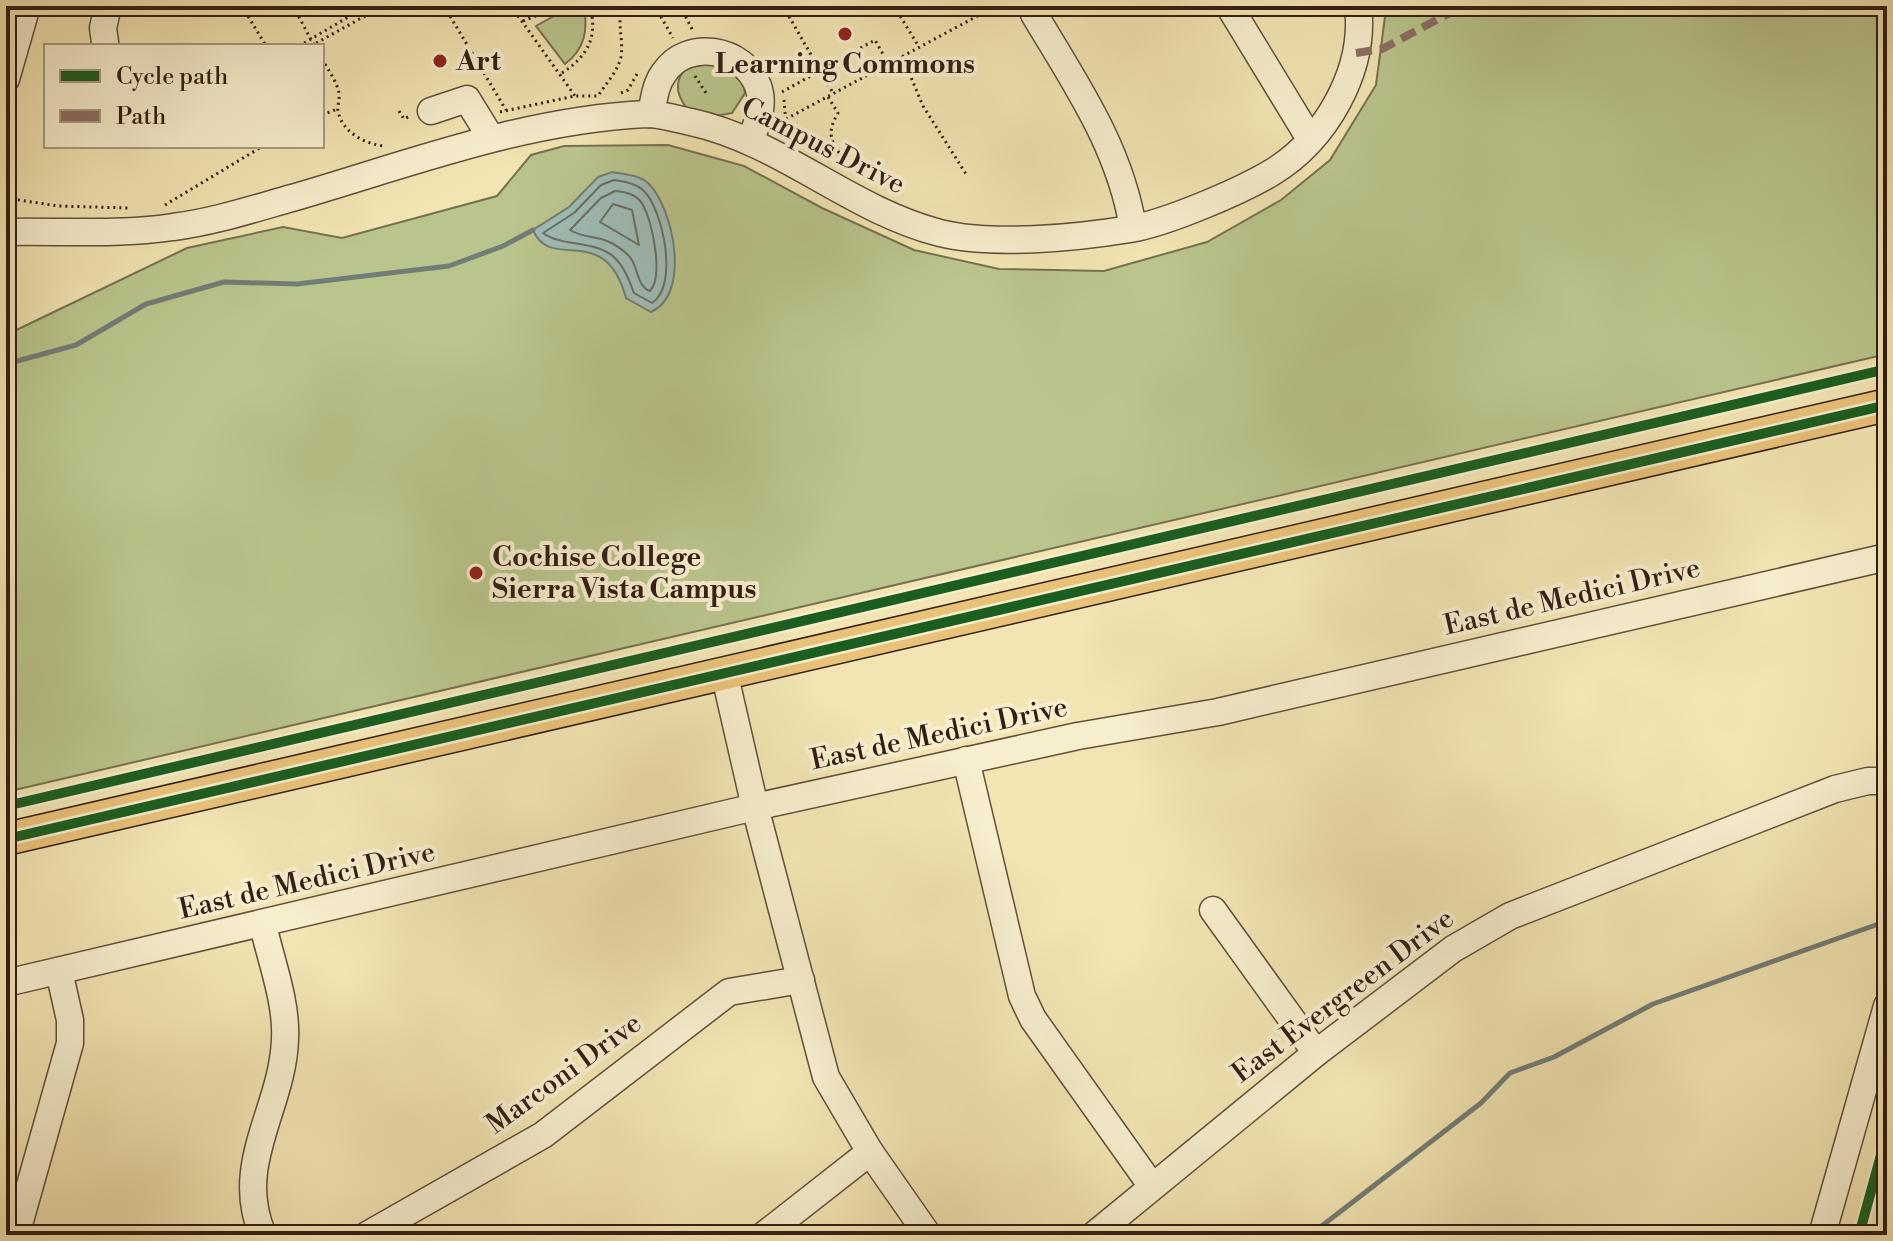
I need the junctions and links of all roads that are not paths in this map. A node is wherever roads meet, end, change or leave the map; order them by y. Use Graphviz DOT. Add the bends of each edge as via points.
graph roads {
  1 [pos="27,6"];
  2 [pos="108,6"];
  3 [pos="1229,6"];
  4 [pos="1358,6"];
  5 [pos="1034,14"];
  6 [pos="105,42"];
  7 [pos="6,79"];
  8 [pos="431,111"];
  9 [pos="651,114"];
  10 [pos="491,138"];
  11 [pos="1310,139"];
  12 [pos="751,140"];
  13 [pos="1133,228"];
  14 [pos="6,232"];
  15 [pos="1887,405"];
  16 [pos="1887,557"];
  17 [pos="724,672"];
  18 [pos="966,760"];
  19 [pos="1887,781"];
  20 [pos="755,807"];
  21 [pos="6,839"];
  22 [pos="1213,910"];
  23 [pos="263,925"];
  24 [pos="59,971"];
  25 [pos="801,980"];
  26 [pos="6,983"];
  27 [pos="1885,1022"];
  28 [pos="1316,1053"];
  29 [pos="870,1152"];
  30 [pos="1151,1185"];
  31 [pos="16,1235"];
  32 [pos="263,1235"];
  33 [pos="367,1235"];
  34 [pos="764,1235"];
  35 [pos="928,1235"];
  36 [pos="1094,1235"];
  37 [pos="1822,1235"];
  1 -- 7 [label="street"];
  2 -- 6 [label="street"];
  3 -- 11 [label="street"];
  4 -- 11 [label="street, Campus Drive" via="1356,53 1342,97"];
  5 -- 13 [label="street" via="1114,152"];
  8 -- 10 [label="street" via="467,99"];
  9 -- 10 [label="street, Campus Drive" via="560,123"];
  9 -- 12 [label="street, Campus Drive"];
  9 -- 12 [label="street" via="664,71 683,55 705,50 728,55 746,65 759,87 761,111"];
  10 -- 14 [label="street, Campus Drive" via="291,198 172,227"];
  11 -- 13 [label="street, Campus Drive" via="1273,172"];
  12 -- 13 [label="street, Campus Drive" via="873,209 946,234 1044,237"];
  15 -- 17 [label="main road"];
  16 -- 18 [label="street, East de Medici Drive" via="1218,712"];
  17 -- 20 [label="street"];
  17 -- 21 [label="main road"];
  18 -- 20 [label="street, East de Medici Drive"];
  18 -- 30 [label="street" via="1022,996"];
  19 -- 28 [label="street, East Evergreen Drive" via="1835,789 1510,916 1453,949"];
  20 -- 23 [label="street, East de Medici Drive"];
  20 -- 25 [label="street"];
  22 -- 28 [label="street"];
  23 -- 24 [label="street, East de Medici Drive"];
  23 -- 32 [label="street" via="286,1039 254,1165 251,1194"];
  24 -- 26 [label="street, East de Medici Drive"];
  24 -- 31 [label="street" via="70,1043"];
  25 -- 29 [label="street" via="826,1077"];
  25 -- 33 [label="street, Marconi Drive" via="729,992 543,1135"];
  27 -- 37 [label="street"];
  28 -- 30 [label="street, East Evergreen Drive"];
  29 -- 34 [label="street"];
  29 -- 35 [label="street"];
  30 -- 36 [label="street, East Evergreen Drive"];
}
